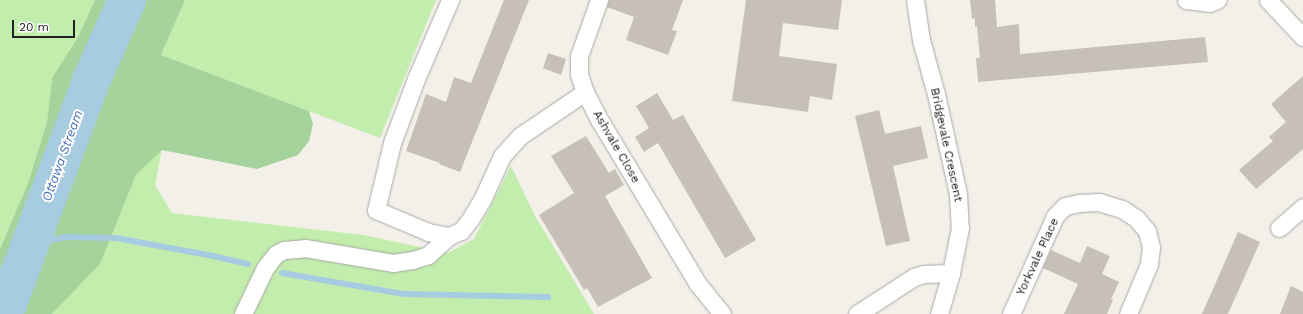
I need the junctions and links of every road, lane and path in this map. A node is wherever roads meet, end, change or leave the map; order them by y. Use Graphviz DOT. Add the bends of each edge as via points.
graph roads {
  1 [pos="450,0"];
  2 [pos="599,0"];
  3 [pos="915,0"];
  4 [pos="1186,0"];
  5 [pos="1218,0"];
  6 [pos="1268,0"];
  7 [pos="1303,37"];
  8 [pos="585,92"];
  9 [pos="1303,207"];
  10 [pos="1279,228"];
  11 [pos="449,236"];
  12 [pos="951,273"];
  13 [pos="243,314"];
  14 [pos="722,314"];
  15 [pos="857,314"];
  16 [pos="939,314"];
  17 [pos="1011,314"];
  18 [pos="1128,314"];
  1 -- 11 [label="street" via="392,143 376,210 428,232"];
  2 -- 8 [label="street, Ashvale Close" via="579,56 579,74"];
  3 -- 12 [label="street, Bridgevale Crescent" via="921,40 938,102 958,194 960,228"];
  4 -- 5 [label="street" via="1209,3"];
  6 -- 7 [label="street"];
  8 -- 11 [label="street" via="520,136 502,156 471,218 461,231"];
  8 -- 14 [label="street, Ashvale Close" via="698,284"];
  9 -- 10 [label="street"];
  11 -- 13 [label="street" via="428,254 413,260 393,263 305,248 284,250 276,254 265,268"];
  12 -- 15 [label="street" via="914,277"];
  12 -- 16 [label="street, Bridgevale Crescent"];
  17 -- 18 [label="street, Yorkvale Place" via="1055,216 1065,206 1099,202 1136,218 1147,232 1151,247 1149,264"];
}
